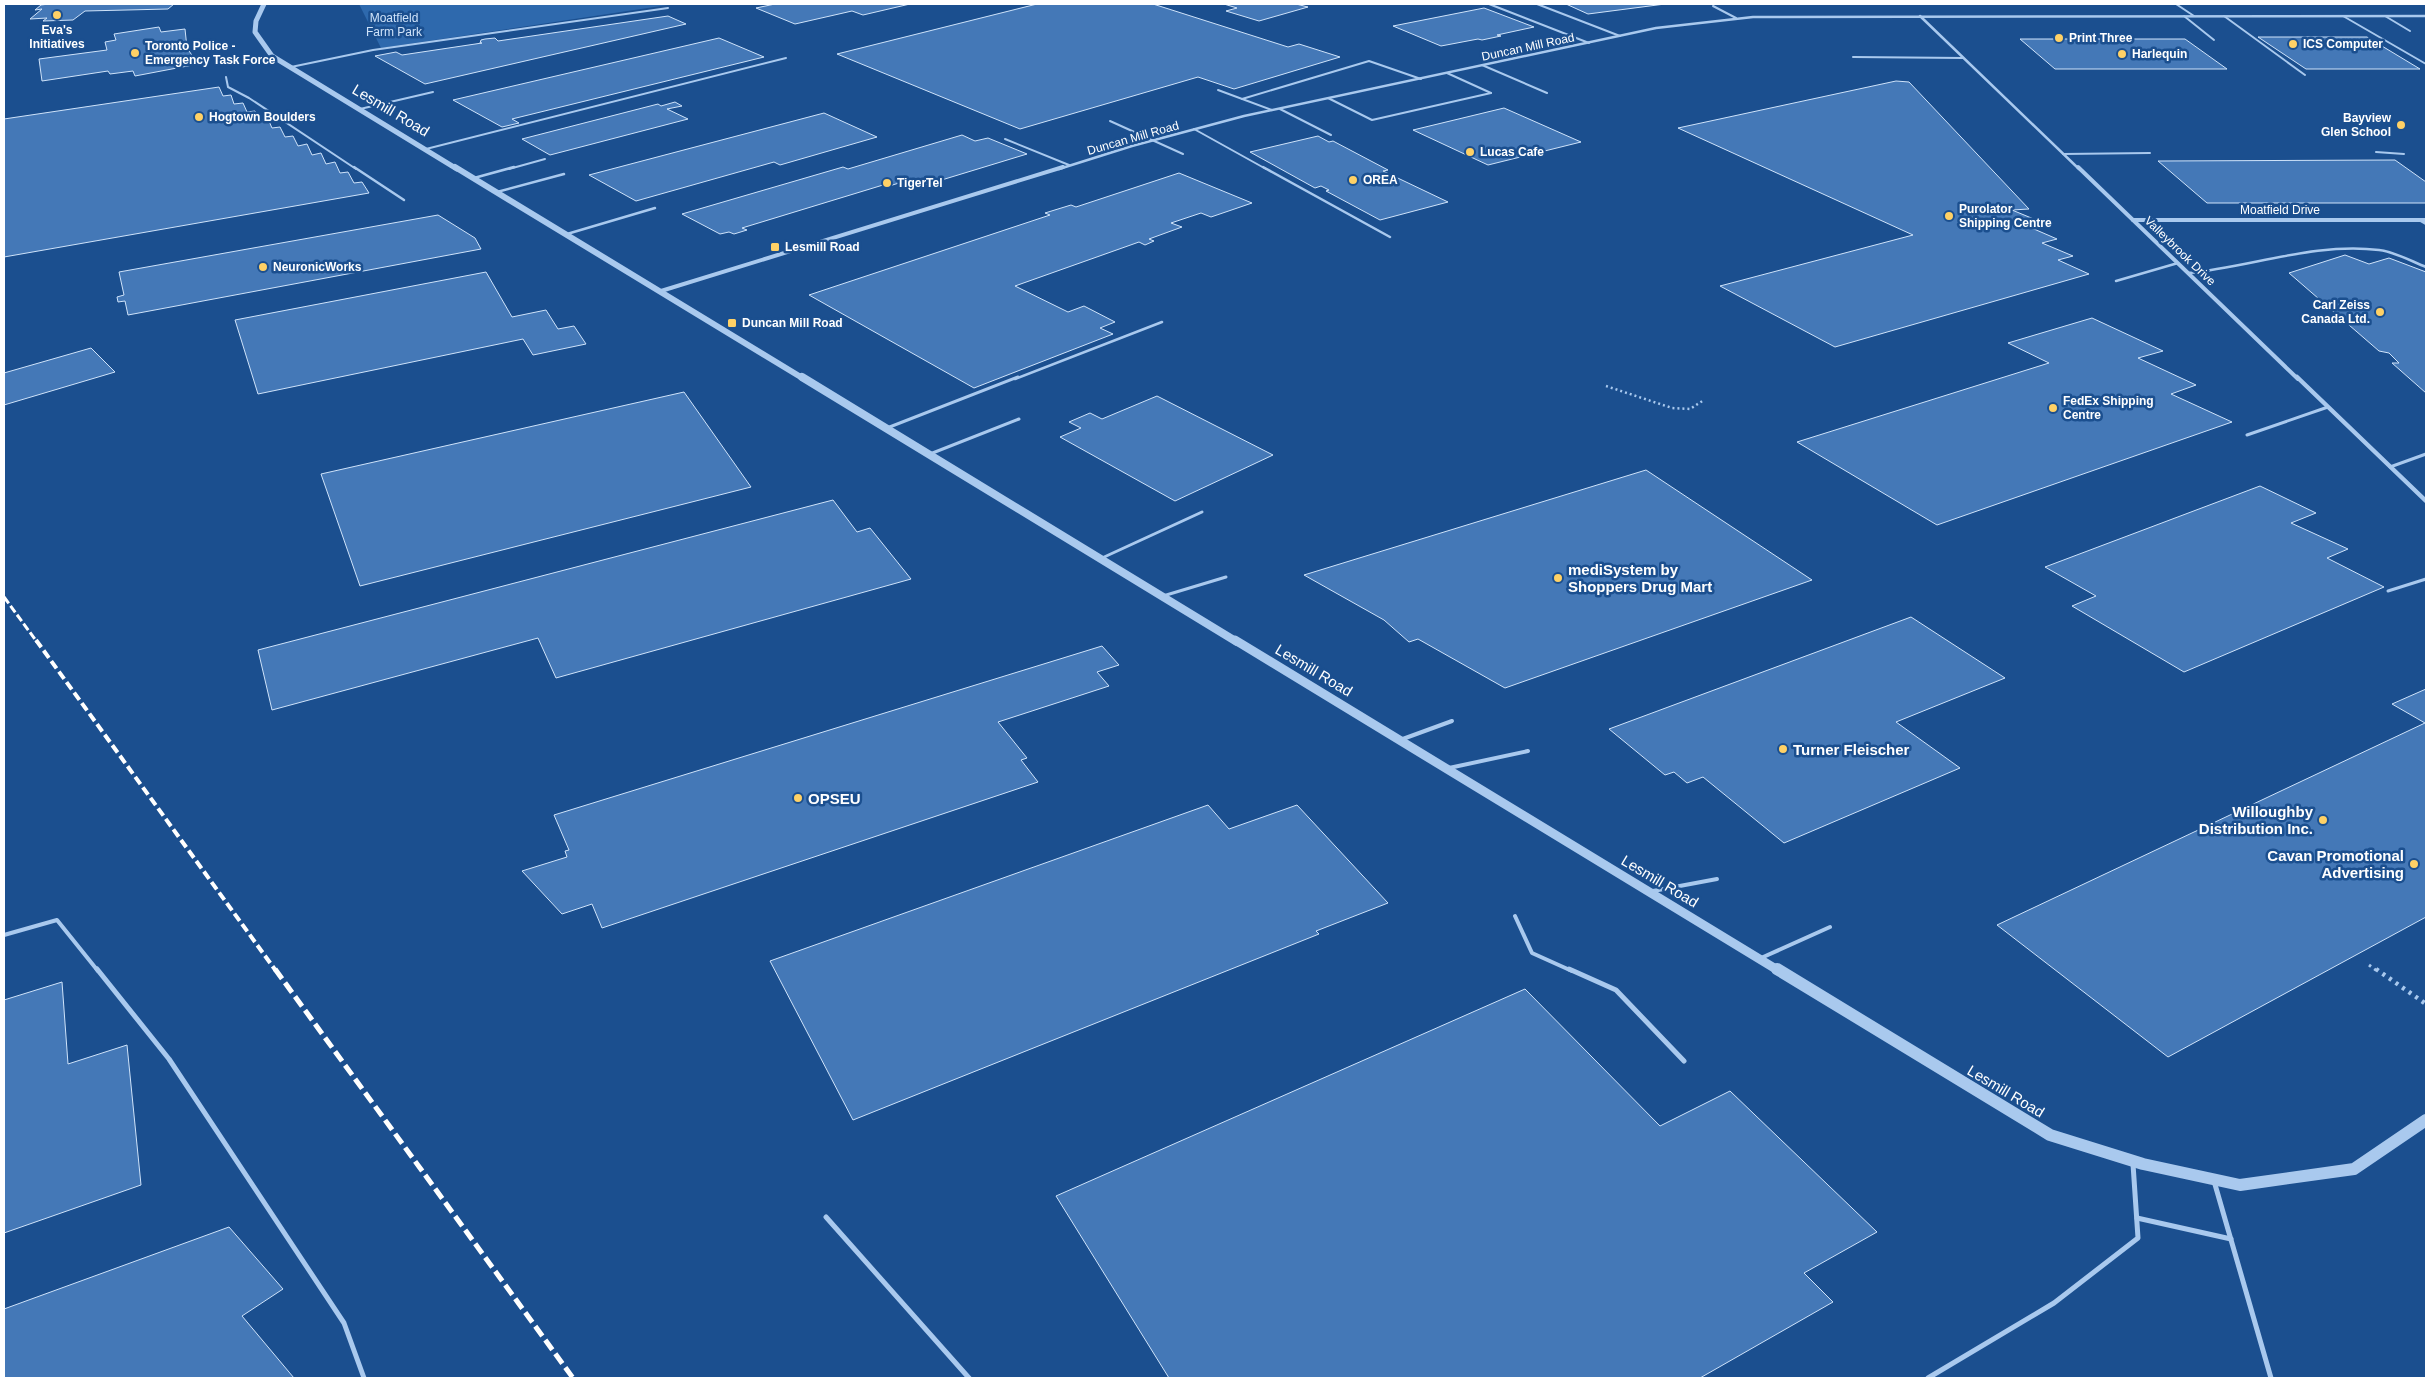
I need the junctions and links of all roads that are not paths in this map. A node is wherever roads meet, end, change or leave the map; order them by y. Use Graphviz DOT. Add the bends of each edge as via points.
graph roads {
  1 [pos="264,4"];
  2 [pos="1489,4"];
  3 [pos="1537,4"];
  4 [pos="2176,4"];
  5 [pos="1712,6"];
  6 [pos="668,8"];
  7 [pos="1920,16"];
  8 [pos="2184,16"];
  9 [pos="2194,16"];
  10 [pos="2224,16"];
  11 [pos="2343,16"];
  12 [pos="2385,16"];
  13 [pos="2426,16"];
  14 [pos="1736,18"];
  15 [pos="2410,31"];
  16 [pos="1620,36"];
  17 [pos="2214,40"];
  18 [pos="1589,42"];
  19 [pos="1853,57"];
  20 [pos="786,58"];
  21 [pos="1964,58"];
  22 [pos="2426,64"];
  23 [pos="1482,65"];
  24 [pos="291,67"];
  25 [pos="1447,73"];
  26 [pos="2305,75"];
  27 [pos="226,76"];
  28 [pos="1421,79"];
  29 [pos="1218,90"];
  30 [pos="433,92"];
  31 [pos="1546,93"];
  32 [pos="1328,98"];
  33 [pos="1242,99"];
  34 [pos="360,109"];
  35 [pos="1280,109"];
  36 [pos="1273,110"];
  37 [pos="1110,121"];
  38 [pos="1194,129"];
  39 [pos="1331,135"];
  40 [pos="1004,138"];
  41 [pos="1155,140"];
  42 [pos="426,149"];
  43 [pos="2376,152"];
  44 [pos="1183,154"];
  45 [pos="2063,154"];
  46 [pos="2150,154"];
  47 [pos="2404,154"];
  48 [pos="545,159"];
  49 [pos="1069,165"];
  50 [pos="564,174"];
  51 [pos="474,178"];
  52 [pos="497,192"];
  53 [pos="404,200"];
  54 [pos="655,208"];
  55 [pos="2134,220"];
  56 [pos="2419,220"];
  57 [pos="2426,220"];
  58 [pos="2426,224"];
  59 [pos="567,234"];
  60 [pos="1390,237"];
  61 [pos="2178,263"];
  62 [pos="2426,267"];
  63 [pos="2188,273"];
  64 [pos="2116,281"];
  65 [pos="661,291"];
  66 [pos="1162,322"];
  67 [pos="2328,407"];
  68 [pos="1019,419"];
  69 [pos="887,428"];
  70 [pos="2247,434"];
  71 [pos="930,454"];
  72 [pos="2426,454"];
  73 [pos="2390,467"];
  74 [pos="2426,501"];
  75 [pos="1202,512"];
  76 [pos="1102,558"];
  77 [pos="1226,577"];
  78 [pos="2426,579"];
  79 [pos="2388,592"];
  80 [pos="1163,596"];
  81 [pos="1452,721"];
  82 [pos="1400,740"];
  83 [pos="1528,752"];
  84 [pos="1447,769"];
  85 [pos="1717,879"];
  86 [pos="1650,892"];
  87 [pos="1516,916"];
  88 [pos="1830,927"];
  89 [pos="4,935"];
  90 [pos="1759,959"];
  91 [pos="1684,1061"];
  92 [pos="2426,1120"];
  93 [pos="2133,1161"];
  94 [pos="2214,1180"];
  95 [pos="826,1217"];
  96 [pos="2137,1218"];
  97 [pos="2231,1239"];
  98 [pos="364,1378"];
  99 [pos="969,1378"];
  100 [pos="1928,1378"];
  101 [pos="2271,1378"];
  1 -- 24 [label="street, Lesmill Road" via="254,19 255,36 272,56"];
  2 -- 18 [label="lane"];
  3 -- 16 [label="lane"];
  4 -- 9 [label="lane"];
  5 -- 14 [label="lane"];
  6 -- 24 [label="lane" via="373,50"];
  7 -- 8 [label="street, Duncan Mill Road"];
  7 -- 14 [label="street, Duncan Mill Road"];
  7 -- 21 [label="street, Valleybrook Drive"];
  8 -- 9 [label="street, Duncan Mill Road"];
  8 -- 17 [label="lane"];
  9 -- 10 [label="street, Duncan Mill Road"];
  10 -- 11 [label="street, Duncan Mill Road"];
  10 -- 26 [label="lane"];
  11 -- 12 [label="street, Duncan Mill Road"];
  11 -- 22 [label="lane"];
  12 -- 13 [label="street, Duncan Mill Road"];
  12 -- 15 [label="lane"];
  14 -- 16 [label="street, Duncan Mill Road"];
  16 -- 18 [label="street, Duncan Mill Road"];
  18 -- 23 [label="street, Duncan Mill Road"];
  19 -- 21 [label="lane"];
  20 -- 42 [label="lane"];
  21 -- 45 [label="street, Valleybrook Drive"];
  23 -- 25 [label="street, Duncan Mill Road"];
  23 -- 31 [label="lane"];
  24 -- 34 [label="street, Lesmill Road"];
  25 -- 28 [label="street, Duncan Mill Road"];
  25 -- 32 [label="lane" via="1491,93 1372,120"];
  27 -- 53 [label="lane" via="228,87"];
  28 -- 32 [label="street, Duncan Mill Road"];
  28 -- 33 [label="lane" via="1369,61"];
  29 -- 33 [label="lane"];
  30 -- 34 [label="lane"];
  32 -- 35 [label="street, Duncan Mill Road"];
  33 -- 36 [label="lane"];
  34 -- 42 [label="street, Lesmill Road"];
  35 -- 36 [label="street, Duncan Mill Road"];
  35 -- 39 [label="lane"];
  36 -- 38 [label="street, Duncan Mill Road"];
  37 -- 41 [label="lane"];
  38 -- 41 [label="street, Duncan Mill Road"];
  38 -- 60 [label="lane"];
  40 -- 49 [label="lane"];
  41 -- 44 [label="lane"];
  41 -- 49 [label="street, Duncan Mill Road"];
  42 -- 51 [label="street, Lesmill Road"];
  43 -- 47 [label="lane"];
  45 -- 46 [label="lane"];
  45 -- 55 [label="street, Valleybrook Drive"];
  48 -- 51 [label="lane"];
  49 -- 65 [label="street, Duncan Mill Road"];
  50 -- 52 [label="lane"];
  51 -- 52 [label="street, Lesmill Road"];
  52 -- 59 [label="street, Lesmill Road"];
  54 -- 59 [label="lane"];
  55 -- 56 [label="street, Moatfield Drive"];
  55 -- 61 [label="street, Valleybrook Drive"];
  56 -- 57 [label="street, Moatfield Drive"];
  56 -- 58 [label="lane"];
  59 -- 65 [label="street, Lesmill Road"];
  61 -- 63 [label="street, Valleybrook Drive"];
  61 -- 64 [label="lane"];
  62 -- 63 [label="lane" via="2381,250 2334,248"];
  63 -- 67 [label="street, Valleybrook Drive"];
  65 -- 69 [label="street, Lesmill Road"];
  66 -- 69 [label="lane"];
  67 -- 70 [label="lane"];
  67 -- 73 [label="street, Valleybrook Drive"];
  68 -- 71 [label="lane"];
  69 -- 71 [label="street, Lesmill Road"];
  71 -- 76 [label="street, Lesmill Road"];
  72 -- 73 [label="lane"];
  73 -- 74 [label="street, Valleybrook Drive"];
  75 -- 76 [label="lane"];
  76 -- 80 [label="street, Lesmill Road"];
  77 -- 80 [label="lane"];
  78 -- 79 [label="lane"];
  80 -- 82 [label="street, Lesmill Road"];
  81 -- 82 [label="lane"];
  82 -- 84 [label="street, Lesmill Road"];
  83 -- 84 [label="lane"];
  84 -- 86 [label="street, Lesmill Road"];
  85 -- 86 [label="lane"];
  86 -- 90 [label="street, Lesmill Road"];
  87 -- 91 [label="lane" via="1532,954 1616,990"];
  88 -- 90 [label="lane"];
  89 -- 98 [label="lane" via="57,920 169,1058 344,1323"];
  90 -- 93 [label="street, Lesmill Road" via="2050,1135"];
  92 -- 94 [label="street, Lesmill Road" via="2354,1169 2240,1185"];
  93 -- 94 [label="street, Lesmill Road"];
  93 -- 96 [label="lane"];
  94 -- 97 [label="lane"];
  95 -- 99 [label="lane"];
  96 -- 97 [label="lane"];
  96 -- 100 [label="lane" via="2138,1238 2054,1303"];
  97 -- 101 [label="lane"];
}
